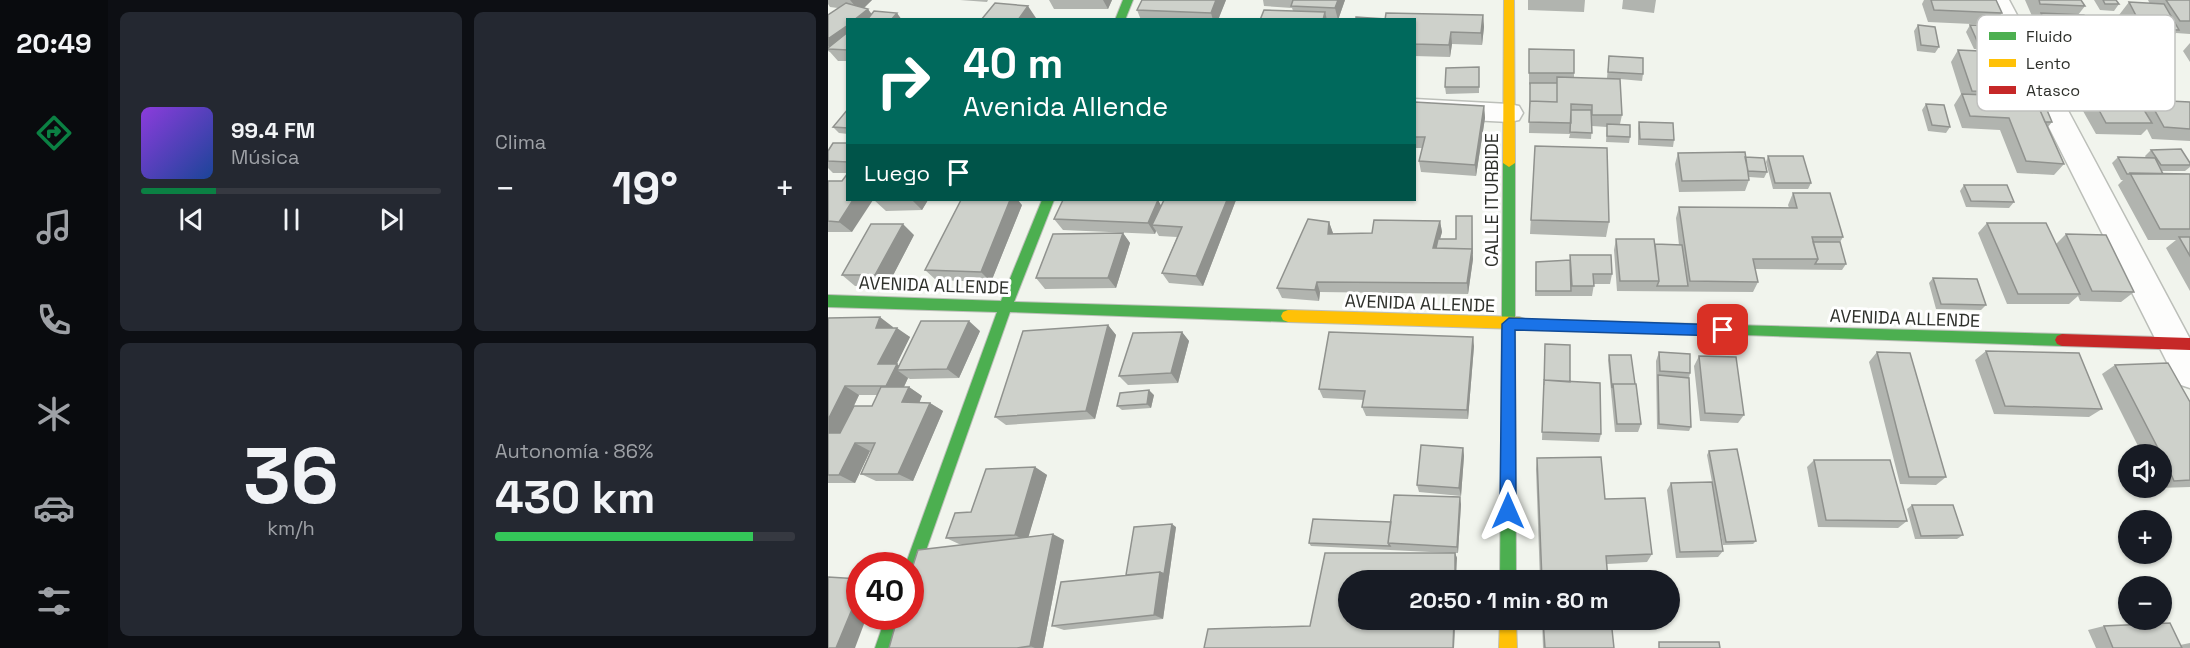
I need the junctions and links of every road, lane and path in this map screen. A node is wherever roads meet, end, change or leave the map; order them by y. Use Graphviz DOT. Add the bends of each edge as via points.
graph roads {
  1 [pos="1128,0"];
  2 [pos="1509,0"];
  3 [pos="1997,0"];
  4 [pos="2005,15"];
  5 [pos="1121,18"];
  6 [pos="1416,108"];
  7 [pos="2057,111"];
  8 [pos="1509,113"];
  9 [pos="1048,201"];
  10 [pos="828,301"];
  11 [pos="1006,305"];
  12 [pos="1509,324"];
  13 [pos="2182,344"];
  14 [pos="2190,373"];
  15 [pos="918,552"];
  16 [pos="1508,570"];
  17 [pos="890,630"];
  18 [pos="1508,630"];
  19 [pos="884,648"];
  20 [pos="1508,648"];
  1 -- 5 [label="street"];
  2 -- 8 [label="street, CALLE ITURBIDE"];
  3 -- 4 [label="street"];
  6 -- 8 [label="street"];
  7 -- 13 [label="street"];
  8 -- 12 [label="street, CALLE ITURBIDE"];
  9 -- 11 [label="street"];
  10 -- 11 [label="street, AVENIDA ALLENDE"];
  11 -- 12 [label="street, AVENIDA ALLENDE"];
  11 -- 15 [label="street"];
  12 -- 13 [label="street, AVENIDA ALLENDE"];
  12 -- 16 [label="street, CALLE ITURBIDE"];
  13 -- 14 [label="street"];
  17 -- 19 [label="street"];
  18 -- 20 [label="street"];
}
